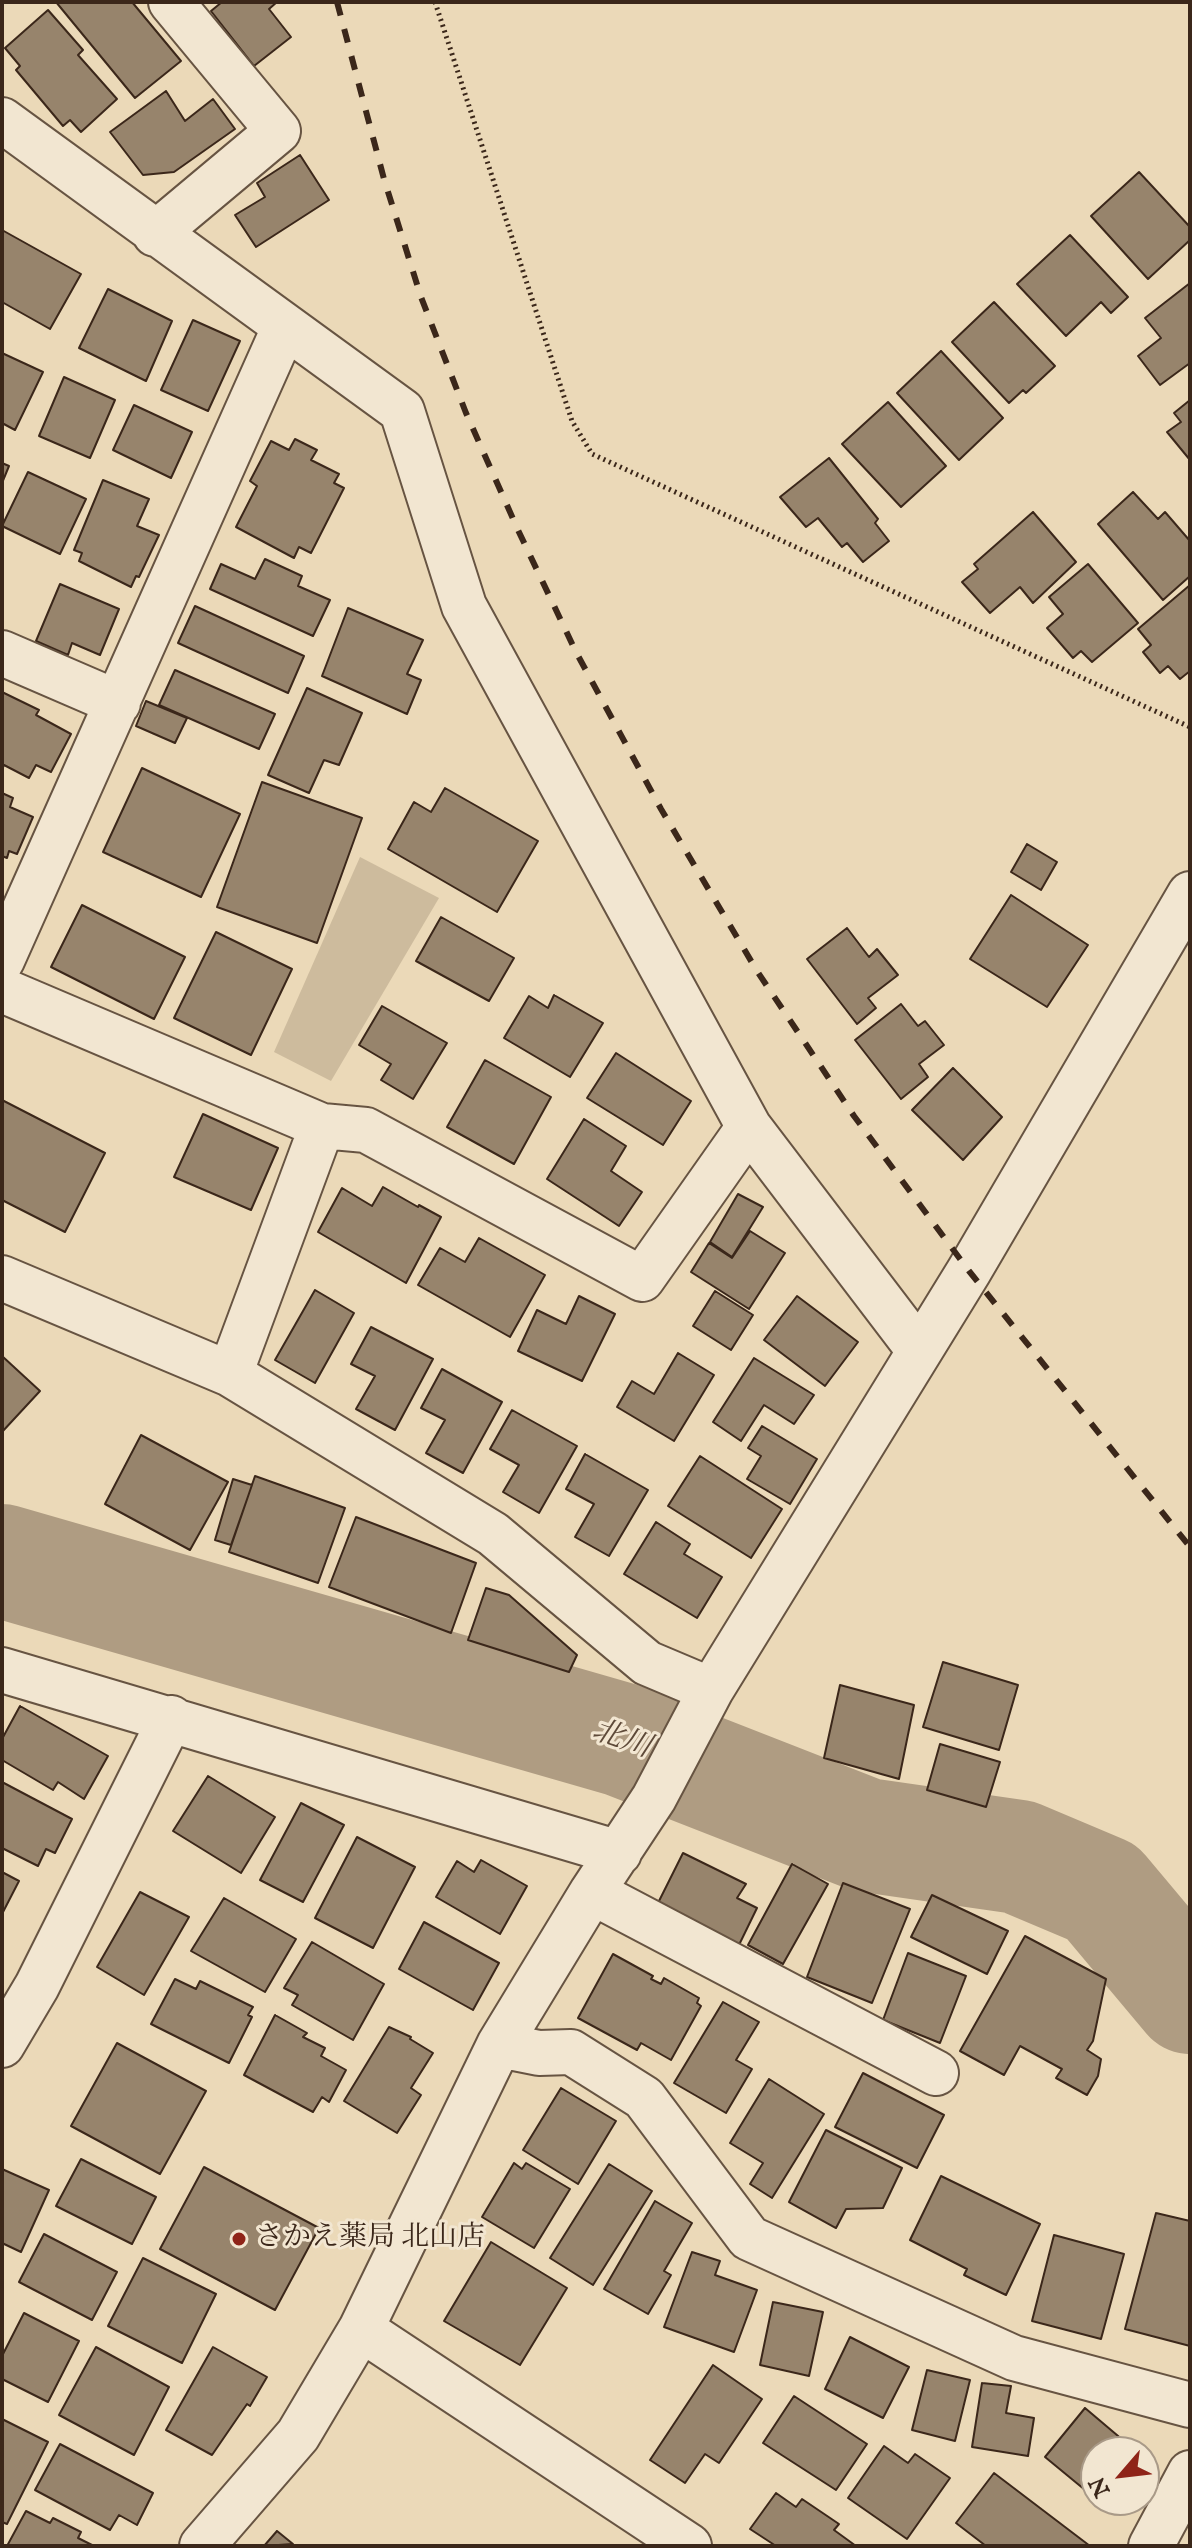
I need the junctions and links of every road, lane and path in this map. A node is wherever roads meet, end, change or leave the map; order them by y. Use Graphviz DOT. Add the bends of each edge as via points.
graph roads {
  1 [pos="171,2"];
  2 [pos="435,2"];
  3 [pos="2,120"];
  4 [pos="155,234"];
  5 [pos="285,326"];
  6 [pos="2,653"];
  7 [pos="118,703"];
  8 [pos="1190,727"];
  9 [pos="1190,894"];
  10 [pos="2,960"];
  11 [pos="2,990"];
  12 [pos="322,1126"];
  13 [pos="749,1127"];
  14 [pos="2,1278"];
  15 [pos="918,1349"];
  16 [pos="230,1374"];
  17 [pos="2,1670"];
  18 [pos="703,1703"];
  19 [pos="171,1718"];
  20 [pos="619,1853"];
  21 [pos="592,1892"];
  22 [pos="2,2045"];
  23 [pos="499,2045"];
  24 [pos="936,2073"];
  25 [pos="361,2329"];
  26 [pos="1190,2405"];
  27 [pos="1190,2473"];
  28 [pos="202,2546"];
  29 [pos="689,2546"];
  30 [pos="1151,2546"];
  1 -- 4 [label="street" via="278,131"];
  2 -- 8 [label="path" via="572,421 592,454"];
  3 -- 4 [label="street"];
  4 -- 5 [label="street"];
  5 -- 7 [label="street"];
  5 -- 13 [label="street" via="402,411 464,606"];
  6 -- 7 [label="street"];
  7 -- 10 [label="street"];
  9 -- 15 [label="street"];
  11 -- 12 [label="street"];
  12 -- 13 [label="street" via="366,1130 642,1279"];
  12 -- 16 [label="street"];
  13 -- 15 [label="street"];
  14 -- 16 [label="street"];
  15 -- 18 [label="street"];
  16 -- 18 [label="street" via="493,1534"];
  17 -- 19 [label="street"];
  18 -- 20 [label="street"];
  19 -- 20 [label="street"];
  19 -- 22 [label="street" via="37,1986"];
  20 -- 21 [label="street"];
  21 -- 23 [label="street"];
  21 -- 24 [label="street"];
  23 -- 25 [label="street"];
  23 -- 26 [label="street" via="539,2053 571,2052 644,2098 749,2238 1014,2358"];
  25 -- 28 [label="street" via="298,2435"];
  25 -- 29 [label="street"];
  27 -- 30 [label="street"];
}
